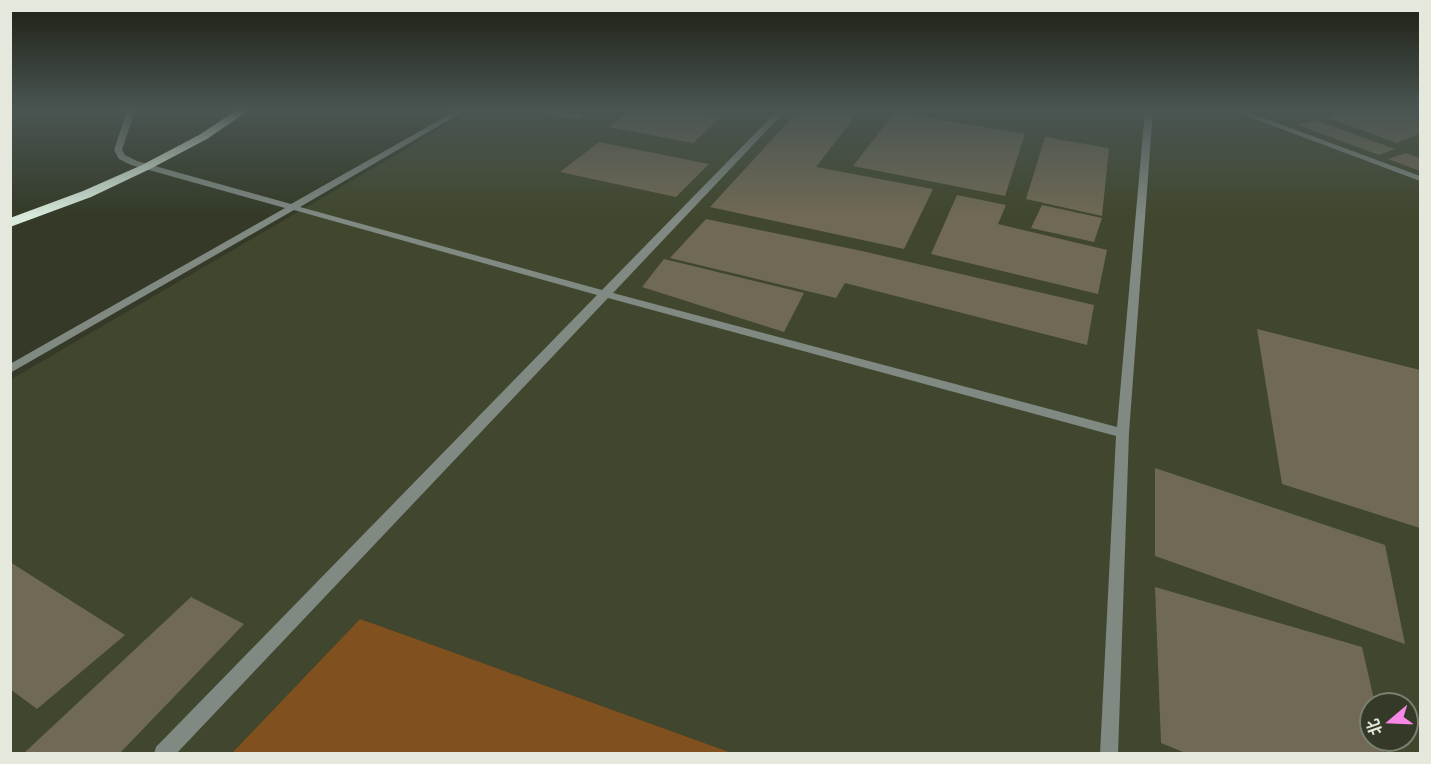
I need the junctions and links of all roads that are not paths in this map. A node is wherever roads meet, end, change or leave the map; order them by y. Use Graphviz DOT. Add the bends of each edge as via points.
graph roads {
  1 [pos="119,146"];
  2 [pos="172,146"];
  3 [pos="184,146"];
  4 [pos="400,146"];
  5 [pos="747,146"];
  6 [pos="1146,146"];
  7 [pos="1331,146"];
  8 [pos="140,165"];
  9 [pos="1420,179"];
  10 [pos="291,209"];
  11 [pos="10,214"];
  12 [pos="10,223"];
  13 [pos="603,294"];
  14 [pos="10,369"];
  15 [pos="1123,434"];
  16 [pos="163,753"];
  17 [pos="1109,753"];
  1 -- 8 [label="street" via="122,157"];
  2 -- 8 [label="highway"];
  3 -- 8 [label="highway"];
  4 -- 10 [label="street"];
  5 -- 13 [label="street"];
  6 -- 15 [label="street"];
  7 -- 9 [label="street"];
  8 -- 10 [label="street"];
  8 -- 11 [label="highway"];
  8 -- 12 [label="highway" via="87,194"];
  10 -- 13 [label="street"];
  10 -- 14 [label="street"];
  13 -- 15 [label="street"];
  13 -- 16 [label="street"];
  15 -- 17 [label="street"];
}
